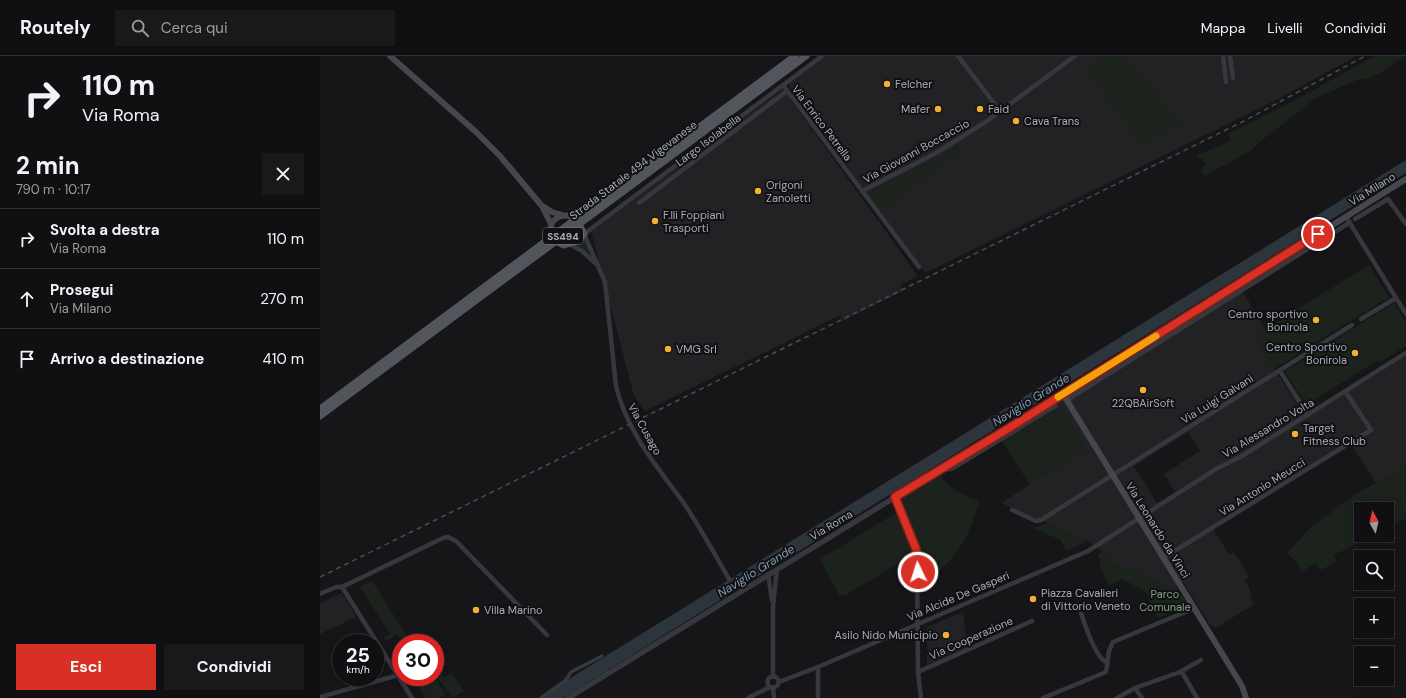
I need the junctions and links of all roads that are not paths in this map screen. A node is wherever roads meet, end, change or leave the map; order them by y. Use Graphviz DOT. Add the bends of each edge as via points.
graph roads {
  1 [pos="390,56"];
  2 [pos="795,56"];
  3 [pos="806,56"];
  4 [pos="822,56"];
  5 [pos="958,56"];
  6 [pos="1075,56"];
  7 [pos="1223,56"];
  8 [pos="1230,56"];
  9 [pos="1233,78"];
  10 [pos="1226,82"];
  11 [pos="783,85"];
  12 [pos="787,91"];
  13 [pos="1000,111"];
  14 [pos="1406,179"];
  15 [pos="862,191"];
  16 [pos="639,203"];
  17 [pos="542,206"];
  18 [pos="562,215"];
  19 [pos="1345,217"];
  20 [pos="1356,219"];
  21 [pos="577,222"];
  22 [pos="1349,223"];
  23 [pos="551,224"];
  24 [pos="1406,224"];
  25 [pos="584,234"];
  26 [pos="554,239"];
  27 [pos="569,244"];
  28 [pos="919,267"];
  29 [pos="599,268"];
  30 [pos="1396,298"];
  31 [pos="1406,314"];
  32 [pos="1361,319"];
  33 [pos="1352,325"];
  34 [pos="1406,353"];
  35 [pos="1280,371"];
  36 [pos="1345,391"];
  37 [pos="1063,394"];
  38 [pos="1067,400"];
  39 [pos="1056,406"];
  40 [pos="320,409"];
  41 [pos="1308,415"];
  42 [pos="320,416"];
  43 [pos="1020,422"];
  44 [pos="1018,429"];
  45 [pos="938,471"];
  46 [pos="1112,475"];
  47 [pos="895,497"];
  48 [pos="1012,510"];
  49 [pos="1140,518"];
  50 [pos="1163,558"];
  51 [pos="777,569"];
  52 [pos="768,574"];
  53 [pos="729,578"];
  54 [pos="342,587"];
  55 [pos="320,594"];
  56 [pos="1078,604"];
  57 [pos="773,606"];
  58 [pos="1195,608"];
  59 [pos="1032,621"];
  60 [pos="918,623"];
  61 [pos="547,635"];
  62 [pos="602,656"];
  63 [pos="1202,660"];
  64 [pos="1108,664"];
  65 [pos="818,667"];
  66 [pos="392,668"];
  67 [pos="918,672"];
  68 [pos="1180,672"];
  69 [pos="392,675"];
  70 [pos="773,677"];
  71 [pos="779,682"];
  72 [pos="404,686"];
  73 [pos="772,687"];
  74 [pos="1135,688"];
  75 [pos="320,697"];
  76 [pos="412,698"];
  77 [pos="541,698"];
  78 [pos="568,698"];
  79 [pos="748,698"];
  80 [pos="774,698"];
  81 [pos="818,698"];
  82 [pos="921,698"];
  83 [pos="1043,698"];
  84 [pos="1117,698"];
  85 [pos="1142,698"];
  86 [pos="1197,698"];
  87 [pos="1246,698"];
  1 -- 17 [label="main road" via="476,132 511,168"];
  2 -- 21 [label="main road, Strada Statale 494 Vigevanese / SS494"];
  3 -- 21 [label="main road, Strada Statale 494 Vigevanese / SS494"];
  4 -- 11 [label="street"];
  5 -- 13 [label="street"];
  6 -- 13 [label="street, Via Giovanni Boccaccio"];
  7 -- 10 [label="street"];
  8 -- 9 [label="street"];
  11 -- 12 [label="street, Via Enrico Petrella"];
  11 -- 25 [label="street"];
  12 -- 15 [label="street, Via Enrico Petrella"];
  12 -- 16 [label="street, Largo Isolabella"];
  13 -- 15 [label="street, Via Giovanni Boccaccio" via="936,153"];
  14 -- 19 [label="main road, Via Milano"];
  15 -- 28 [label="street, Via Giovanni Boccaccio"];
  17 -- 18 [label="main road"];
  17 -- 23 [label="main road"];
  18 -- 21 [label="main road" via="571,216"];
  18 -- 23 [label="main road"];
  19 -- 22 [label="street"];
  19 -- 37 [label="main road, Via Milano"];
  20 -- 24 [label="street" via="1388,199"];
  21 -- 25 [label="main road, SS494"];
  21 -- 26 [label="main road, Strada Statale 494 Vigevanese / SS494"];
  22 -- 30 [label="street"];
  22 -- 38 [label="street"];
  23 -- 26 [label="main road"];
  25 -- 27 [label="main road, SS494"];
  25 -- 29 [label="street, Via Cusago"];
  26 -- 27 [label="main road, SS494" via="564,245"];
  26 -- 40 [label="main road, Strada Statale 494 Vigevanese / SS494"];
  26 -- 42 [label="main road, Strada Statale 494 Vigevanese / SS494"];
  27 -- 29 [label="street, Via Cusago" via="582,251"];
  29 -- 53 [label="street, Via Cusago" via="605,282 619,400 644,450 697,523"];
  30 -- 31 [label="street"];
  30 -- 32 [label="street"];
  33 -- 35 [label="street, Via Luigi Galvani"];
  34 -- 36 [label="street, Via Alessandro Volta"];
  35 -- 41 [label="street"];
  35 -- 46 [label="street, Via Luigi Galvani"];
  36 -- 41 [label="street, Via Alessandro Volta"];
  36 -- 50 [label="street, Via Antonio Meucci" via="1371,430"];
  37 -- 38 [label="main road, Via Leonardo da Vinci"];
  37 -- 43 [label="street, Via Roma"];
  38 -- 46 [label="main road, Via Leonardo da Vinci"];
  39 -- 44 [label="street"];
  41 -- 49 [label="street, Via Alessandro Volta" via="1216,469"];
  43 -- 44 [label="street"];
  43 -- 45 [label="street, Via Roma"];
  44 -- 45 [label="street" via="953,468"];
  45 -- 47 [label="street, Via Roma"];
  46 -- 48 [label="street, Via Luigi Galvani" via="1041,520 1036,521"];
  46 -- 49 [label="main road, Via Leonardo da Vinci"];
  47 -- 51 [label="street, Via Roma"];
  47 -- 60 [label="street" via="916,549"];
  49 -- 50 [label="main road, Via Leonardo da Vinci"];
  49 -- 60 [label="street, Via Alcide De Gasperi" via="1088,551"];
  50 -- 58 [label="main road, Via Leonardo da Vinci"];
  51 -- 52 [label="street, Via Roma"];
  51 -- 57 [label="street"];
  52 -- 57 [label="street"];
  52 -- 78 [label="street, Via Roma"];
  54 -- 55 [label="street"];
  54 -- 61 [label="street" via="448,537 456,541"];
  54 -- 66 [label="street"];
  56 -- 64 [label="street" via="1098,653"];
  57 -- 70 [label="street"];
  58 -- 64 [label="street" via="1113,642"];
  58 -- 87 [label="main road, Via Leonardo da Vinci" via="1242,686"];
  59 -- 67 [label="street, Via Cooperazione"];
  60 -- 65 [label="street, Via Alcide De Gasperi"];
  60 -- 67 [label="street"];
  62 -- 77 [label="street" via="575,668 566,680"];
  63 -- 68 [label="street"];
  64 -- 83 [label="street" via="1108,669 1103,674"];
  65 -- 71 [label="street, Via Alcide De Gasperi"];
  65 -- 81 [label="street"];
  67 -- 82 [label="street"];
  68 -- 74 [label="street"];
  68 -- 86 [label="street"];
  69 -- 75 [label="street"];
  70 -- 71 [label="street"];
  70 -- 73 [label="street" via="768,680"];
  71 -- 73 [label="street" via="778,686"];
  72 -- 76 [label="street"];
  73 -- 79 [label="street"];
  73 -- 80 [label="street"];
  74 -- 84 [label="street"];
  74 -- 85 [label="street"];
}
